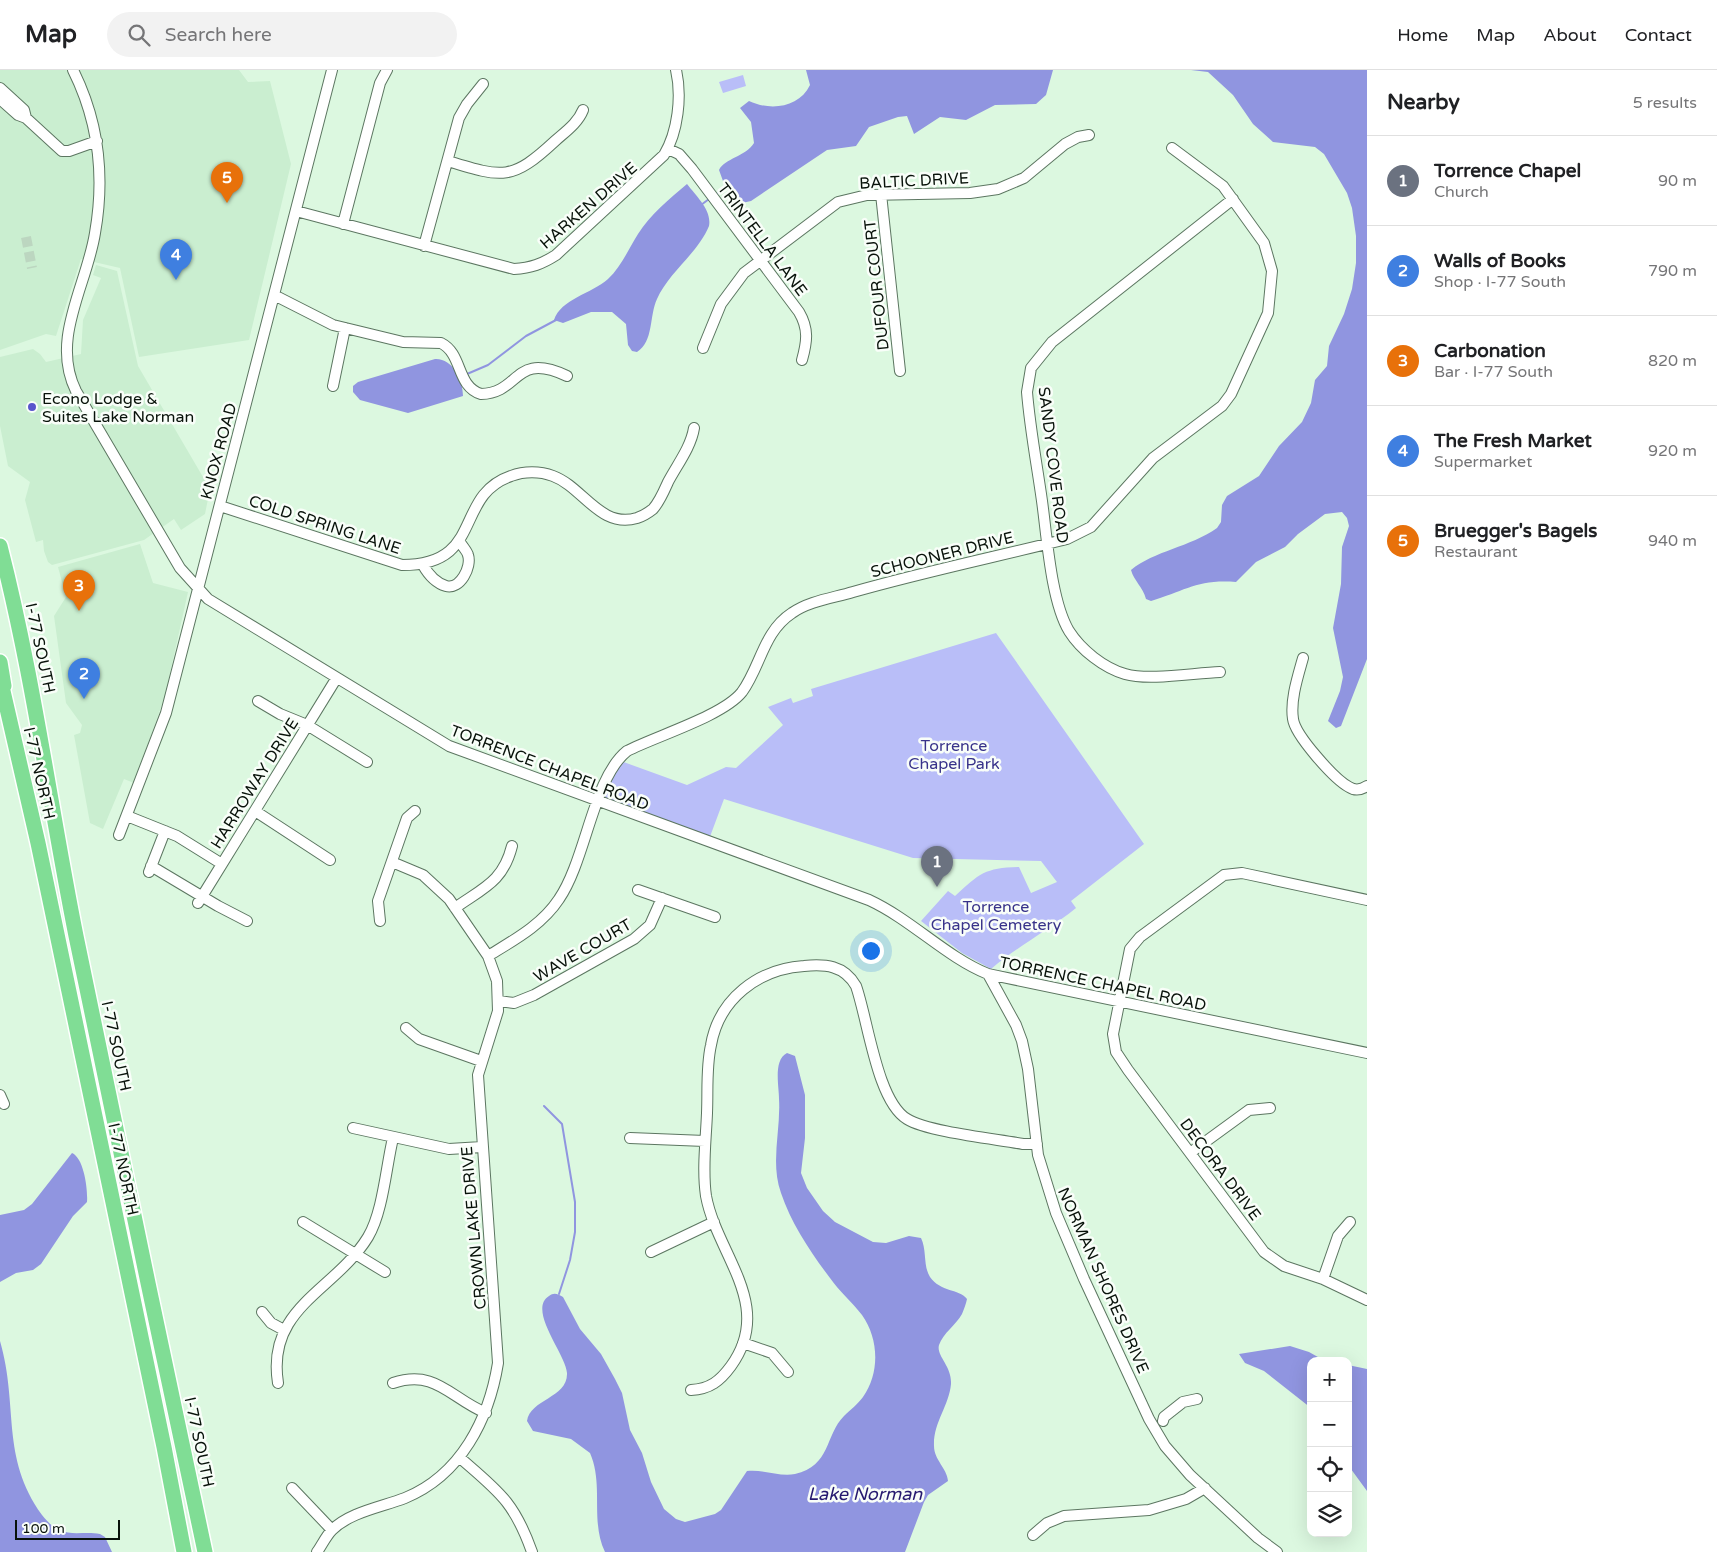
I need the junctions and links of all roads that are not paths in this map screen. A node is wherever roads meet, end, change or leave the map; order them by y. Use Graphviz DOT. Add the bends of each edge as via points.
graph roads {
  1 [pos="73,70"];
  2 [pos="332,70"];
  3 [pos="387,70"];
  4 [pos="676,70"];
  5 [pos="484,84"];
  6 [pos="0,88"];
  7 [pos="0,99"];
  8 [pos="583,110"];
  9 [pos="26,118"];
  10 [pos="1088,135"];
  11 [pos="97,141"];
  12 [pos="1172,148"];
  13 [pos="668,149"];
  14 [pos="448,161"];
  15 [pos="882,194"];
  16 [pos="1233,199"];
  17 [pos="296,211"];
  18 [pos="342,224"];
  19 [pos="424,246"];
  20 [pos="760,260"];
  21 [pos="274,295"];
  22 [pos="345,328"];
  23 [pos="703,348"];
  24 [pos="802,360"];
  25 [pos="900,372"];
  26 [pos="566,376"];
  27 [pos="333,386"];
  28 [pos="694,428"];
  29 [pos="220,506"];
  30 [pos="460,542"];
  31 [pos="1048,544"];
  32 [pos="0,546"];
  33 [pos="423,565"];
  34 [pos="0,584"];
  35 [pos="198,589"];
  36 [pos="1302,658"];
  37 [pos="0,662"];
  38 [pos="1220,672"];
  39 [pos="0,678"];
  40 [pos="336,679"];
  41 [pos="258,700"];
  42 [pos="7,705"];
  43 [pos="307,725"];
  44 [pos="367,762"];
  45 [pos="1367,786"];
  46 [pos="48,792"];
  47 [pos="598,802"];
  48 [pos="415,810"];
  49 [pos="255,811"];
  50 [pos="127,816"];
  51 [pos="165,831"];
  52 [pos="119,835"];
  53 [pos="512,846"];
  54 [pos="330,860"];
  55 [pos="392,862"];
  56 [pos="222,864"];
  57 [pos="638,890"];
  58 [pos="662,898"];
  59 [pos="200,900"];
  60 [pos="1367,900"];
  61 [pos="455,908"];
  62 [pos="715,917"];
  63 [pos="247,921"];
  64 [pos="380,921"];
  65 [pos="488,956"];
  66 [pos="988,974"];
  67 [pos="499,1001"];
  68 [pos="1118,1002"];
  69 [pos="406,1028"];
  70 [pos="1367,1053"];
  71 [pos="481,1061"];
  72 [pos="1270,1108"];
  73 [pos="353,1128"];
  74 [pos="393,1138"];
  75 [pos="630,1138"];
  76 [pos="706,1142"];
  77 [pos="1037,1144"];
  78 [pos="482,1147"];
  79 [pos="1190,1153"];
  80 [pos="303,1222"];
  81 [pos="714,1222"];
  82 [pos="1350,1222"];
  83 [pos="651,1252"];
  84 [pos="355,1254"];
  85 [pos="385,1272"];
  86 [pos="1323,1279"];
  87 [pos="1367,1300"];
  88 [pos="262,1312"];
  89 [pos="284,1330"];
  90 [pos="742,1343"];
  91 [pos="788,1372"];
  92 [pos="392,1382"];
  93 [pos="278,1384"];
  94 [pos="691,1390"];
  95 [pos="1192,1401"];
  96 [pos="486,1413"];
  97 [pos="1154,1428"];
  98 [pos="164,1447"];
  99 [pos="459,1457"];
  100 [pos="292,1488"];
  101 [pos="1205,1488"];
  102 [pos="332,1530"];
  103 [pos="1033,1535"];
  104 [pos="184,1552"];
  105 [pos="190,1552"];
  106 [pos="205,1552"];
  107 [pos="317,1552"];
  108 [pos="532,1552"];
  109 [pos="1277,1552"];
  1 -- 11 [label="street, TORRENCE CHAPEL ROAD" via="85,97"];
  2 -- 17 [label="street, KNOX ROAD"];
  3 -- 18 [label="street" via="380,83"];
  4 -- 13 [label="street, HARKEN DRIVE" via="679,88"];
  5 -- 14 [label="street" via="463,110"];
  6 -- 9 [label="street" via="24,110"];
  7 -- 9 [label="street" via="18,116"];
  8 -- 14 [label="street" via="577,121 536,159 513,173 492,174"];
  9 -- 11 [label="street" via="62,151"];
  10 -- 15 [label="street, BALTIC DRIVE" via="1065,144 1024,178 998,189 970,193"];
  11 -- 35 [label="street, TORRENCE CHAPEL ROAD" via="101,176 95,234 66,340 67,370 76,391 180,568"];
  12 -- 16 [label="street, SCHOONER DRIVE" via="1211,175"];
  13 -- 19 [label="street, HARKEN DRIVE" via="649,171 542,264 514,269"];
  13 -- 20 [label="street, TRINTELLA LANE" via="679,154 692,169"];
  14 -- 19 [label="street"];
  15 -- 20 [label="street, BALTIC DRIVE" via="855,196 838,202"];
  15 -- 25 [label="street, DUFOUR COURT"];
  16 -- 31 [label="street, SANDY COVE ROAD" via="1068,328 1034,363 1028,380 1028,410"];
  16 -- 31 [label="street, SCHOONER DRIVE" via="1264,243 1272,264 1273,281 1268,314 1231,394 1214,414 1153,458 1091,527 1075,537"];
  17 -- 18 [label="street, HARKEN DRIVE"];
  17 -- 21 [label="street, KNOX ROAD"];
  18 -- 19 [label="street, HARKEN DRIVE"];
  20 -- 23 [label="street, BALTIC DRIVE" via="744,272 726,295"];
  20 -- 24 [label="street, TRINTELLA LANE" via="802,318 807,341"];
  21 -- 22 [label="street" via="326,322"];
  21 -- 29 [label="street, KNOX ROAD"];
  22 -- 26 [label="street" via="403,342 441,342 453,353 469,387 481,394 493,392 535,367 552,369"];
  22 -- 27 [label="street"];
  28 -- 30 [label="street" via="690,443 661,497 647,514 632,519 610,518 552,475 536,472 517,474 500,481 484,495 473,510"];
  29 -- 33 [label="street, COLD SPRING LANE" via="402,565"];
  29 -- 35 [label="street, KNOX ROAD"];
  30 -- 33 [label="street, COLD SPRING LANE" via="451,551"];
  30 -- 33 [label="street" via="468,556 468,566 455,586 447,587 437,581"];
  31 -- 38 [label="street, SANDY COVE ROAD" via="1066,625 1098,660 1112,669 1140,677"];
  31 -- 47 [label="street, SCHOONER DRIVE" via="914,576 797,610 774,629 748,683 735,700 628,751 614,764"];
  32 -- 46 [label="highway, I-77 SOUTH" via="35,704"];
  34 -- 46 [label="highway"];
  35 -- 40 [label="street, TORRENCE CHAPEL ROAD" via="225,611"];
  35 -- 50 [label="street, KNOX ROAD" via="166,713"];
  36 -- 45 [label="street" via="1293,712 1296,729 1339,779 1354,789 1362,790"];
  37 -- 42 [label="highway"];
  39 -- 42 [label="highway, I-77 NORTH"];
  40 -- 43 [label="street, HARROWAY DRIVE"];
  40 -- 47 [label="street, TORRENCE CHAPEL ROAD" via="449,746"];
  41 -- 43 [label="street"];
  42 -- 98 [label="highway, I-77 NORTH"];
  43 -- 44 [label="street"];
  43 -- 49 [label="street, HARROWAY DRIVE"];
  46 -- 106 [label="highway, I-77 SOUTH"];
  47 -- 65 [label="street, SCHOONER DRIVE" via="573,872 559,899 541,920"];
  47 -- 66 [label="street, TORRENCE CHAPEL ROAD" via="869,900 906,920 959,958"];
  48 -- 55 [label="street" via="407,818"];
  49 -- 54 [label="street"];
  49 -- 56 [label="street, HARROWAY DRIVE"];
  50 -- 51 [label="street"];
  50 -- 52 [label="street, KNOX ROAD"];
  51 -- 56 [label="street"];
  51 -- 59 [label="street" via="150,869"];
  53 -- 61 [label="street" via="499,877"];
  55 -- 61 [label="street, CROWN LAKE DRIVE" via="431,880"];
  55 -- 64 [label="street" via="378,901"];
  56 -- 59 [label="street, HARROWAY DRIVE"];
  57 -- 58 [label="street"];
  58 -- 62 [label="street"];
  58 -- 67 [label="street, WAVE COURT" via="650,925 634,939 534,995 514,1003"];
  59 -- 63 [label="street"];
  60 -- 68 [label="street, DECORA DRIVE" via="1242,873 1228,873 1135,941 1130,949"];
  61 -- 65 [label="street, CROWN LAKE DRIVE"];
  65 -- 67 [label="street, CROWN LAKE DRIVE" via="497,981"];
  66 -- 68 [label="street, TORRENCE CHAPEL ROAD"];
  66 -- 77 [label="street, NORMAN SHORES DRIVE" via="1022,1041"];
  67 -- 71 [label="street, CROWN LAKE DRIVE" via="495,1025"];
  68 -- 70 [label="street, TORRENCE CHAPEL ROAD"];
  68 -- 79 [label="street, DECORA DRIVE" via="1112,1034 1116,1052"];
  69 -- 71 [label="street" via="419,1039"];
  71 -- 78 [label="street, CROWN LAKE DRIVE" via="478,1075"];
  72 -- 79 [label="street" via="1249,1110"];
  73 -- 74 [label="street"];
  74 -- 78 [label="street" via="448,1149"];
  74 -- 84 [label="street" via="375,1222"];
  75 -- 76 [label="street"];
  76 -- 77 [label="street" via="710,1047 725,1009 740,991 766,974 817,965 838,968 856,986 886,1093 904,1117 926,1126"];
  76 -- 81 [label="street" via="706,1194"];
  77 -- 97 [label="street, NORMAN SHORES DRIVE" via="1042,1173 1056,1213"];
  78 -- 96 [label="street, CROWN LAKE DRIVE" via="498,1363"];
  79 -- 86 [label="street, DECORA DRIVE" via="1264,1252 1284,1266"];
  80 -- 84 [label="street"];
  81 -- 83 [label="street"];
  81 -- 90 [label="street" via="745,1293 747,1321"];
  82 -- 86 [label="street" via="1338,1236"];
  84 -- 85 [label="street"];
  84 -- 89 [label="street" via="294,1315"];
  86 -- 87 [label="street, DECORA DRIVE"];
  88 -- 89 [label="street" via="271,1323"];
  89 -- 93 [label="street" via="277,1354"];
  90 -- 91 [label="street" via="772,1353"];
  90 -- 94 [label="street" via="734,1362 717,1383"];
  92 -- 96 [label="street" via="412,1378 431,1380 466,1404"];
  95 -- 97 [label="street" via="1183,1402"];
  96 -- 99 [label="street, CROWN LAKE DRIVE"];
  97 -- 101 [label="street, NORMAN SHORES DRIVE" via="1174,1458"];
  98 -- 104 [label="highway, I-77 NORTH"];
  98 -- 105 [label="highway"];
  99 -- 102 [label="street, CROWN LAKE DRIVE" via="419,1490 352,1517"];
  99 -- 108 [label="street" via="507,1500 523,1526"];
  100 -- 102 [label="street"];
  101 -- 103 [label="street" via="1186,1499 1149,1510 1064,1516 1047,1523"];
  101 -- 109 [label="street, NORMAN SHORES DRIVE"];
  102 -- 107 [label="street, CROWN LAKE DRIVE"];
}
